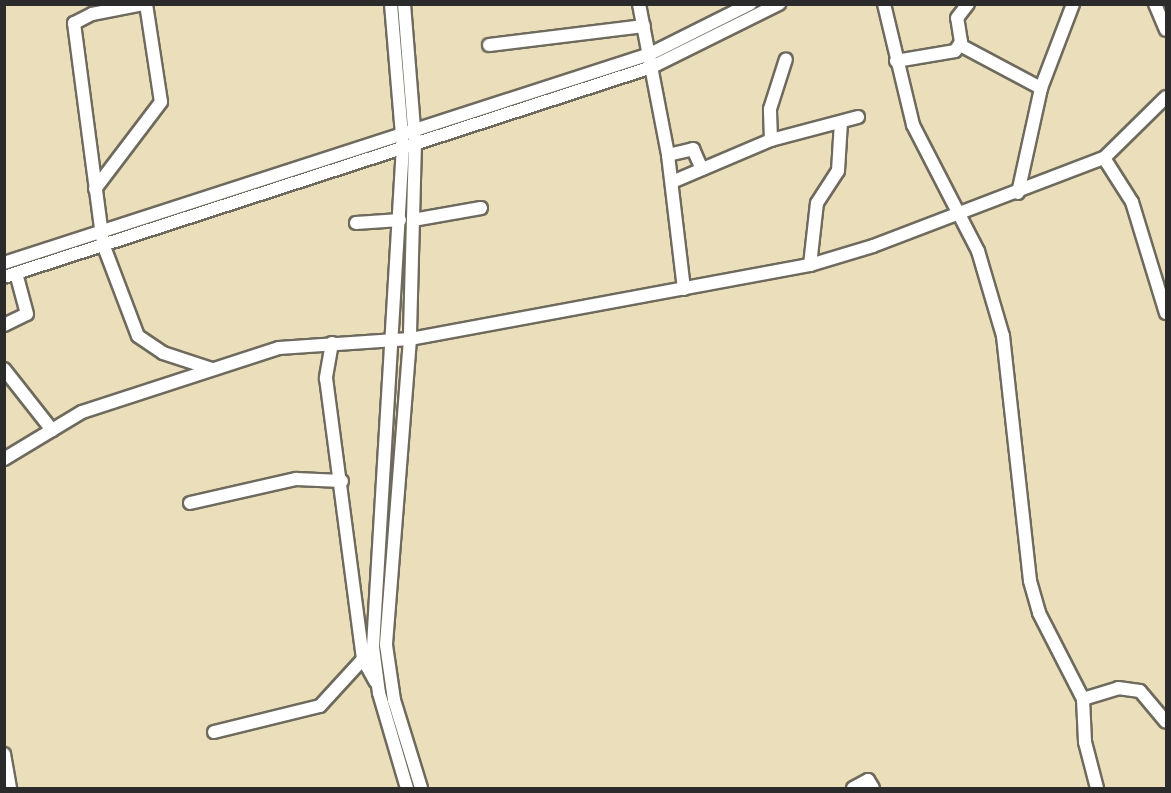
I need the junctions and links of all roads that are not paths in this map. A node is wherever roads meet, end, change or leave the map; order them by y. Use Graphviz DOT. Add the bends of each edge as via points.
graph roads {
  1 [pos="144,4"];
  2 [pos="391,4"];
  3 [pos="404,4"];
  4 [pos="639,4"];
  5 [pos="750,4"];
  6 [pos="779,4"];
  7 [pos="884,4"];
  8 [pos="968,4"];
  9 [pos="1073,4"];
  10 [pos="1155,4"];
  11 [pos="90,9"];
  12 [pos="644,26"];
  13 [pos="1167,30"];
  14 [pos="489,45"];
  15 [pos="960,45"];
  16 [pos="650,54"];
  17 [pos="786,58"];
  18 [pos="896,62"];
  19 [pos="652,67"];
  20 [pos="1041,88"];
  21 [pos="1167,97"];
  22 [pos="858,117"];
  23 [pos="841,122"];
  24 [pos="409,138"];
  25 [pos="771,140"];
  26 [pos="668,155"];
  27 [pos="1104,158"];
  28 [pos="702,169"];
  29 [pos="672,182"];
  30 [pos="95,189"];
  31 [pos="1018,193"];
  32 [pos="481,208"];
  33 [pos="960,215"];
  34 [pos="400,220"];
  35 [pos="413,220"];
  36 [pos="356,223"];
  37 [pos="102,239"];
  38 [pos="4,263"];
  39 [pos="810,265"];
  40 [pos="10,275"];
  41 [pos="684,289"];
  42 [pos="1167,313"];
  43 [pos="4,325"];
  44 [pos="410,339"];
  45 [pos="394,340"];
  46 [pos="332,343"];
  47 [pos="4,369"];
  48 [pos="212,369"];
  49 [pos="52,430"];
  50 [pos="4,459"];
  51 [pos="342,481"];
  52 [pos="189,503"];
  53 [pos="363,659"];
  54 [pos="377,683"];
  55 [pos="1083,699"];
  56 [pos="1167,722"];
  57 [pos="214,732"];
  58 [pos="4,754"];
  59 [pos="10,789"];
  60 [pos="407,789"];
  61 [pos="421,789"];
  62 [pos="853,789"];
  63 [pos="873,789"];
  64 [pos="1097,789"];
  1 -- 11 [label="street"];
  1 -- 30 [label="street" via="162,102"];
  2 -- 24 [label="street"];
  3 -- 24 [label="street"];
  4 -- 12 [label="street"];
  5 -- 16 [label="street"];
  6 -- 19 [label="street"];
  7 -- 18 [label="street"];
  8 -- 15 [label="street" via="957,18"];
  9 -- 20 [label="street"];
  10 -- 13 [label="street"];
  11 -- 30 [label="street" via="74,27"];
  12 -- 14 [label="street"];
  12 -- 16 [label="street"];
  15 -- 18 [label="street" via="951,52"];
  15 -- 20 [label="street"];
  16 -- 19 [label="street"];
  16 -- 24 [label="street"];
  17 -- 25 [label="street" via="770,109"];
  18 -- 33 [label="street" via="923,149"];
  19 -- 24 [label="street"];
  19 -- 26 [label="street"];
  20 -- 31 [label="street"];
  21 -- 27 [label="street"];
  22 -- 23 [label="street"];
  23 -- 25 [label="street"];
  23 -- 39 [label="street" via="838,171 817,203"];
  24 -- 34 [label="street"];
  24 -- 35 [label="street"];
  24 -- 37 [label="street"];
  25 -- 28 [label="street"];
  26 -- 28 [label="street" via="693,149"];
  26 -- 29 [label="street"];
  27 -- 31 [label="street"];
  27 -- 42 [label="street" via="1132,202"];
  28 -- 29 [label="street"];
  29 -- 41 [label="street"];
  30 -- 37 [label="street"];
  31 -- 33 [label="street"];
  32 -- 35 [label="street"];
  33 -- 39 [label="street"];
  33 -- 55 [label="street" via="982,262 1007,357 1034,594"];
  34 -- 36 [label="street"];
  34 -- 45 [label="street"];
  35 -- 44 [label="street"];
  37 -- 38 [label="street"];
  37 -- 40 [label="street"];
  37 -- 48 [label="street" via="138,336 163,353"];
  39 -- 41 [label="street"];
  40 -- 43 [label="street" via="27,314"];
  41 -- 44 [label="street"];
  44 -- 45 [label="street"];
  44 -- 61 [label="street" via="387,651 394,700"];
  45 -- 46 [label="street"];
  45 -- 54 [label="street" via="372,630"];
  46 -- 48 [label="street" via="279,348"];
  46 -- 51 [label="street" via="326,378"];
  47 -- 49 [label="street"];
  48 -- 49 [label="street" via="82,412"];
  49 -- 50 [label="street"];
  51 -- 52 [label="street" via="288,480"];
  51 -- 53 [label="street"];
  53 -- 54 [label="street"];
  53 -- 57 [label="street" via="320,706"];
  54 -- 60 [label="street"];
  55 -- 56 [label="street" via="1118,688 1140,691"];
  55 -- 64 [label="street" via="1085,742"];
  58 -- 59 [label="street"];
  62 -- 63 [label="street" via="868,780"];
}
